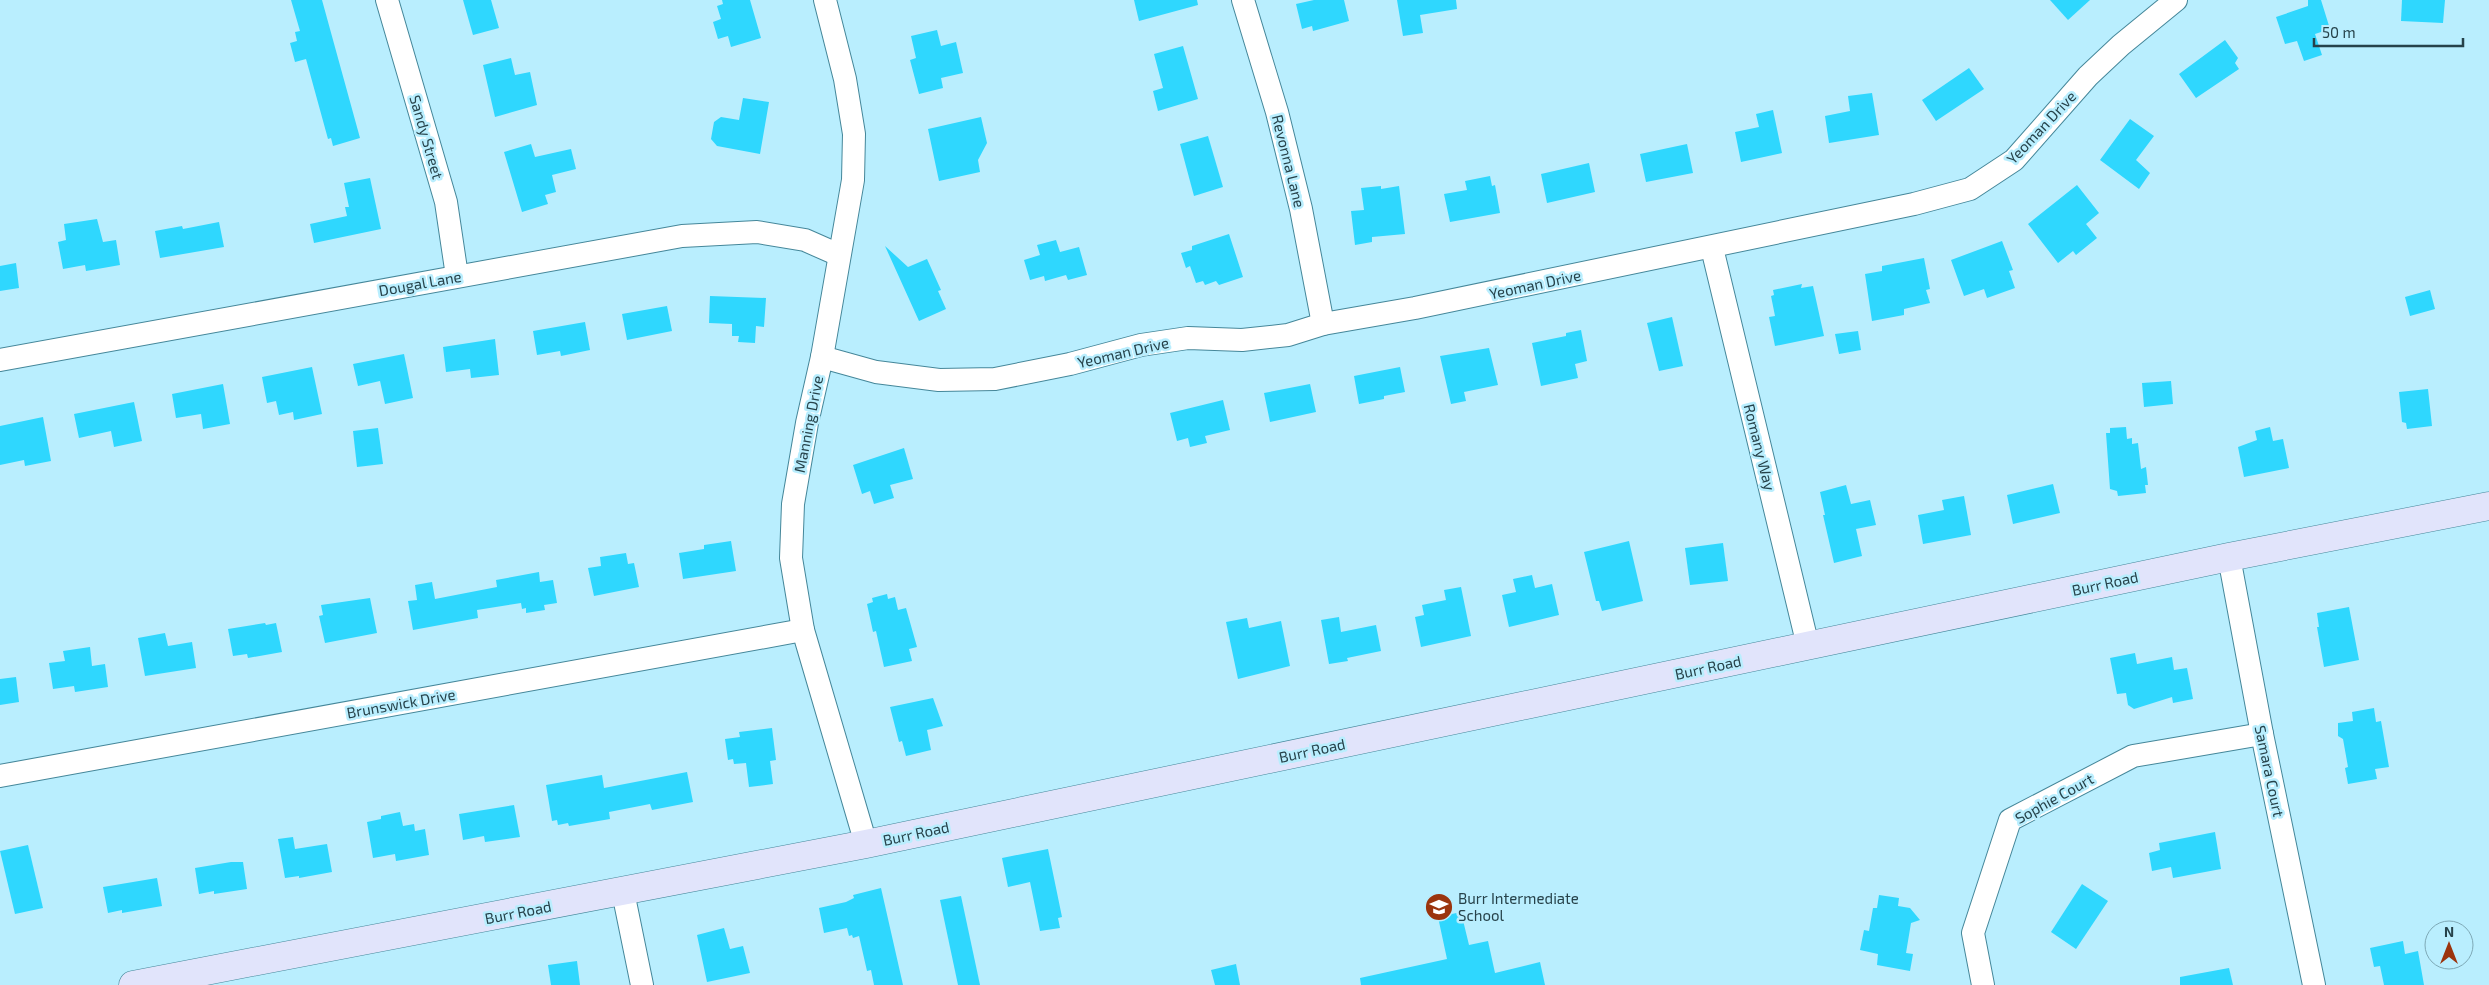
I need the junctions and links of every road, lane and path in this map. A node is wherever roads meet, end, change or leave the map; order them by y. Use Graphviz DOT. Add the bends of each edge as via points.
graph roads {
  1 [pos="387,0"];
  2 [pos="825,0"];
  3 [pos="1242,0"];
  4 [pos="2176,0"];
  5 [pos="1712,248"];
  6 [pos="839,255"];
  7 [pos="457,276"];
  8 [pos="1322,324"];
  9 [pos="822,358"];
  10 [pos="0,360"];
  11 [pos="2489,506"];
  12 [pos="2229,556"];
  13 [pos="803,630"];
  14 [pos="1808,646"];
  15 [pos="2262,734"];
  16 [pos="0,776"];
  17 [pos="866,844"];
  18 [pos="623,892"];
  19 [pos="133,985"];
  20 [pos="642,985"];
  21 [pos="1983,985"];
  22 [pos="2314,985"];
  1 -- 7 [label="street, Sandy Street" via="446,202"];
  2 -- 6 [label="street, Manning Drive" via="845,79 854,134 853,180"];
  3 -- 8 [label="street, Revonna Lane" via="1301,209"];
  4 -- 5 [label="street, Yeoman Drive" via="2088,76 2014,160 1970,189"];
  5 -- 8 [label="street, Yeoman Drive"];
  5 -- 14 [label="street, Romany Way"];
  6 -- 7 [label="street, Dougal Lane" via="805,240 757,232 682,236"];
  6 -- 9 [label="street, Manning Drive"];
  7 -- 10 [label="street, Dougal Lane"];
  8 -- 9 [label="street, Yeoman Drive" via="1288,335 1242,340 1188,338 1141,345 995,379 939,380 894,375"];
  9 -- 13 [label="street, Manning Drive" via="793,504 791,558"];
  11 -- 12 [label="street, Burr Road"];
  12 -- 14 [label="street, Burr Road"];
  12 -- 15 [label="street, Samara Court"];
  13 -- 16 [label="street, Brunswick Drive"];
  13 -- 17 [label="street, Manning Drive"];
  14 -- 17 [label="street, Burr Road"];
  15 -- 21 [label="street, Sophie Court" via="2133,756 2010,820 1973,933"];
  15 -- 22 [label="street, Samara Court"];
  17 -- 18 [label="street, Burr Road"];
  18 -- 19 [label="street, Burr Road"];
  18 -- 20 [label="street"];
}
